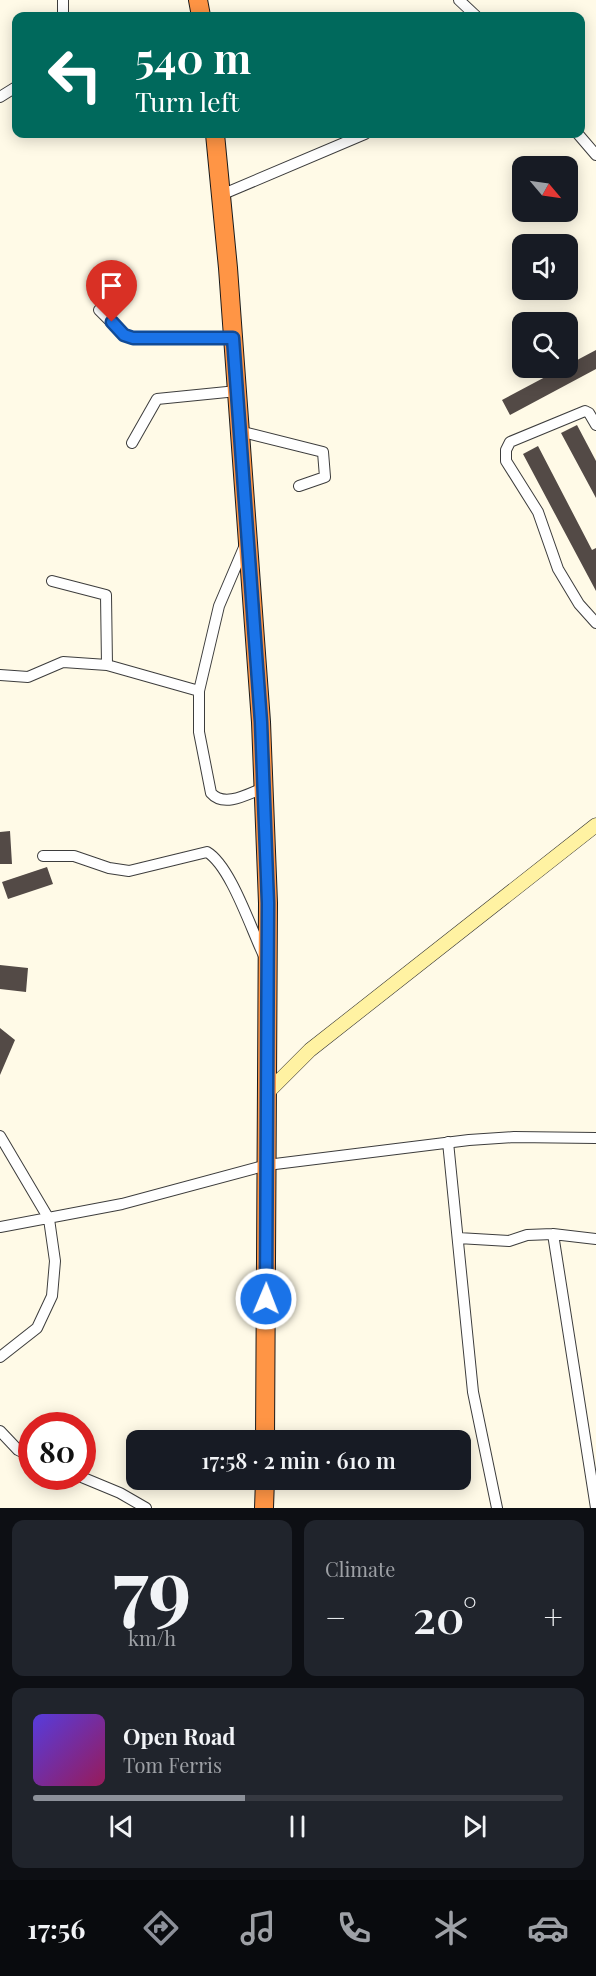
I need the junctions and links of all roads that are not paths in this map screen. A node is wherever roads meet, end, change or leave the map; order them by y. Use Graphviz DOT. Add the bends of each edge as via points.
graph roads {
  1 [pos="459,0"];
  2 [pos="472,12"];
  3 [pos="215,138"];
  4 [pos="356,138"];
  5 [pos="581,138"];
  6 [pos="596,155"];
  7 [pos="221,195"];
  8 [pos="99,310"];
  9 [pos="233,338"];
  10 [pos="237,391"];
  11 [pos="596,425"];
  12 [pos="239,431"];
  13 [pos="132,443"];
  14 [pos="299,486"];
  15 [pos="246,543"];
  16 [pos="52,581"];
  17 [pos="596,623"];
  18 [pos="107,665"];
  19 [pos="0,675"];
  20 [pos="199,691"];
  21 [pos="264,788"];
  22 [pos="596,825"];
  23 [pos="43,856"];
  24 [pos="267,964"];
  25 [pos="267,1093"];
  26 [pos="0,1136"];
  27 [pos="596,1138"];
  28 [pos="447,1142"];
  29 [pos="267,1165"];
  30 [pos="49,1219"];
  31 [pos="0,1227"];
  32 [pos="553,1234"];
  33 [pos="458,1238"];
  34 [pos="596,1239"];
  35 [pos="0,1357"];
  36 [pos="265,1430"];
  37 [pos="0,1431"];
  38 [pos="18,1450"];
  39 [pos="96,1483"];
  40 [pos="265,1490"];
  41 [pos="146,1508"];
  42 [pos="264,1508"];
  43 [pos="497,1508"];
  44 [pos="596,1508"];
  1 -- 2 [label="street"];
  3 -- 7 [label="highway"];
  4 -- 7 [label="street"];
  5 -- 6 [label="street"];
  7 -- 9 [label="highway"];
  8 -- 9 [label="street" via="124,335 133,338"];
  9 -- 10 [label="highway"];
  10 -- 12 [label="highway"];
  10 -- 13 [label="street" via="157,399"];
  11 -- 17 [label="street" via="588,412 510,441 506,461 538,512 558,569"];
  12 -- 14 [label="street" via="323,452 325,477"];
  12 -- 15 [label="highway"];
  15 -- 20 [label="street" via="219,606"];
  15 -- 21 [label="highway"];
  16 -- 18 [label="street" via="106,595"];
  18 -- 19 [label="street" via="63,662 28,677"];
  18 -- 20 [label="street"];
  20 -- 21 [label="street" via="199,732 211,794 226,801"];
  21 -- 24 [label="highway"];
  22 -- 25 [label="street" via="310,1050"];
  23 -- 24 [label="street" via="75,856 129,871 207,852 216,857 234,885"];
  24 -- 25 [label="highway"];
  25 -- 29 [label="highway"];
  26 -- 30 [label="street"];
  27 -- 28 [label="street" via="514,1137"];
  28 -- 29 [label="street"];
  28 -- 33 [label="street"];
  29 -- 30 [label="street"];
  29 -- 36 [label="highway"];
  30 -- 31 [label="street"];
  30 -- 35 [label="street" via="55,1261 52,1296 37,1328"];
  32 -- 33 [label="street" via="527,1235 509,1241"];
  32 -- 34 [label="street"];
  32 -- 44 [label="street"];
  33 -- 43 [label="street" via="473,1392"];
  37 -- 38 [label="street"];
  39 -- 41 [label="street"];
  40 -- 42 [label="highway"];
}
